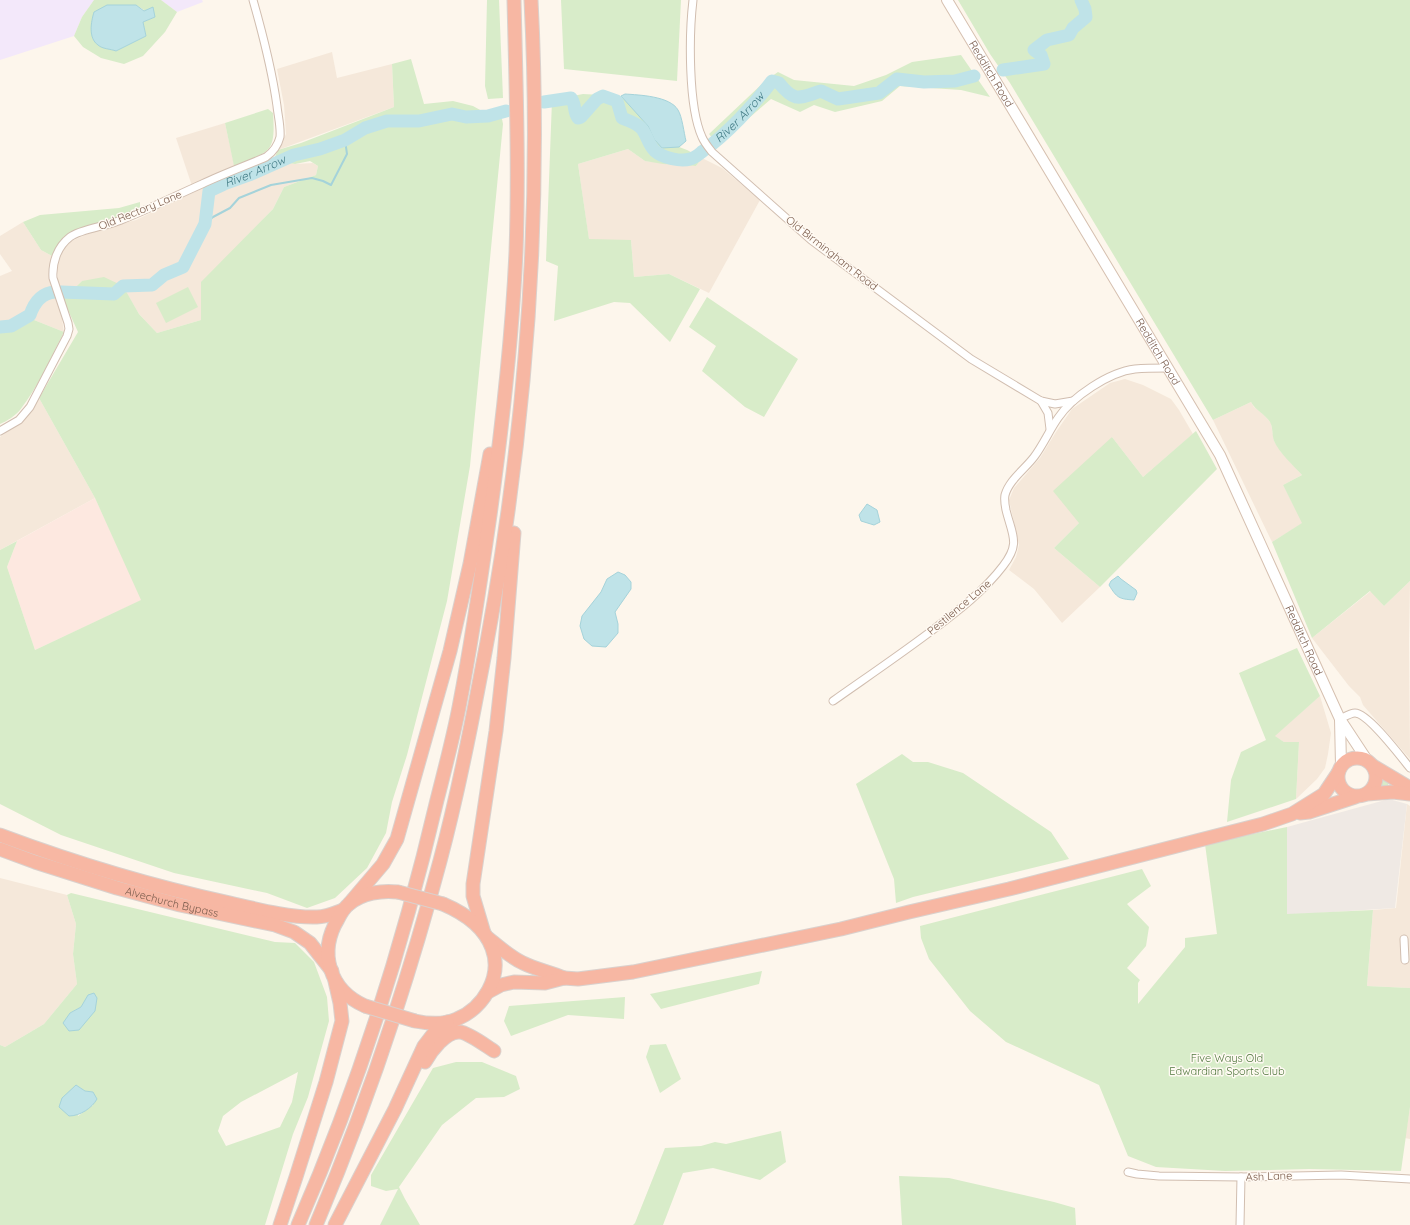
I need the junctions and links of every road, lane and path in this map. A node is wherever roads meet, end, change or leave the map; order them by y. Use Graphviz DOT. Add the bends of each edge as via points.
graph roads {
  1 [pos="253,0"];
  2 [pos="514,0"];
  3 [pos="531,0"];
  4 [pos="692,0"];
  5 [pos="946,0"];
  6 [pos="1168,368"];
  7 [pos="505,391"];
  8 [pos="1073,400"];
  9 [pos="1041,401"];
  10 [pos="1050,429"];
  11 [pos="0,431"];
  12 [pos="512,486"];
  13 [pos="833,701"];
  14 [pos="1340,719"];
  15 [pos="1370,763"];
  16 [pos="1410,768"];
  17 [pos="1339,769"];
  18 [pos="1410,788"];
  19 [pos="1410,794"];
  20 [pos="1361,795"];
  21 [pos="1292,814"];
  22 [pos="0,835"];
  23 [pos="0,849"];
  24 [pos="346,907"];
  25 [pos="485,935"];
  26 [pos="1404,939"];
  27 [pos="1407,950"];
  28 [pos="1405,960"];
  29 [pos="334,976"];
  30 [pos="564,978"];
  31 [pos="488,992"];
  32 [pos="447,1022"];
  33 [pos="494,1051"];
  34 [pos="395,1109"];
  35 [pos="1128,1172"];
  36 [pos="1241,1177"];
  37 [pos="1410,1179"];
  38 [pos="280,1225"];
  39 [pos="298,1225"];
  40 [pos="316,1225"];
  41 [pos="335,1225"];
  42 [pos="1240,1225"];
  1 -- 11 [label="street, Old Rectory Lane" via="274,86 280,131 278,144 266,157 109,225 75,234 65,242 55,258 52,271 68,323 67,336 30,407 19,420"];
  2 -- 7 [label="highway" via="517,89 516,251"];
  3 -- 12 [label="highway" via="534,86 533,215 528,328"];
  4 -- 9 [label="street, Old Birmingham Road" via="692,93 699,129 712,152 811,240 971,359"];
  5 -- 6 [label="main road, Redditch Road"];
  6 -- 8 [label="street" via="1122,372"];
  6 -- 14 [label="main road, Redditch Road" via="1220,455"];
  7 -- 24 [label="highway" via="491,447 470,564 450,651 397,839 383,864"];
  7 -- 39 [label="highway" via="478,604 460,706 431,828 370,1040"];
  8 -- 9 [label="street, Old Birmingham Road" via="1055,404"];
  8 -- 10 [label="street, Pestilence Lane"];
  9 -- 10 [label="street" via="1048,413"];
  10 -- 13 [label="street, Pestilence Lane" via="1035,456 1005,495 1004,504 1014,543 1010,557 1003,567 974,598 905,651"];
  12 -- 25 [label="highway" via="514,535 504,658 473,884 473,896"];
  12 -- 40 [label="highway" via="487,647 464,762 440,860 410,967 372,1084"];
  14 -- 15 [label="main road, Redditch Road"];
  14 -- 16 [label="street" via="1354,713 1363,715"];
  14 -- 17 [label="main road, Redditch Road"];
  15 -- 17 [label="highway" via="1359,758 1349,759"];
  15 -- 18 [label="highway, Redditch Road"];
  15 -- 20 [label="highway" via="1376,773 1376,781 1373,788"];
  17 -- 20 [label="highway" via="1337,780 1340,788 1348,795"];
  17 -- 21 [label="highway" via="1324,794"];
  19 -- 20 [label="highway" via="1393,792"];
  20 -- 21 [label="highway" via="1309,812"];
  21 -- 30 [label="highway" via="1263,824 1009,889 841,929 633,972 578,979"];
  22 -- 24 [label="highway, Alvechurch Bypass" via="48,853 179,892 318,918"];
  23 -- 29 [label="highway, Alvechurch Bypass" via="117,888 180,905 275,925 294,932 310,943"];
  24 -- 25 [label="highway, Alvechurch Bypass, bridge" via="355,900 372,894 398,892 452,908 469,918"];
  24 -- 29 [label="highway" via="331,932 328,947 328,958"];
  25 -- 30 [label="highway, Alvechurch Bypass" via="507,954 523,963"];
  25 -- 31 [label="highway" via="493,949 495,962"];
  26 -- 27 [label="street"];
  27 -- 28 [label="street"];
  29 -- 32 [label="highway, Alvechurch Bypass, bridge" via="343,992 365,1006 415,1021"];
  29 -- 38 [label="highway" via="342,1021 326,1082"];
  30 -- 31 [label="highway" via="545,983 514,982"];
  31 -- 32 [label="highway" via="469,1013"];
  32 -- 34 [label="highway" via="424,1046"];
  33 -- 34 [label="highway" via="461,1032 444,1039 432,1050"];
  34 -- 41 [label="highway"];
  35 -- 36 [label="street, Ash Lane" via="1159,1176"];
  36 -- 37 [label="street, Ash Lane" via="1341,1175"];
  36 -- 42 [label="street"];
}
